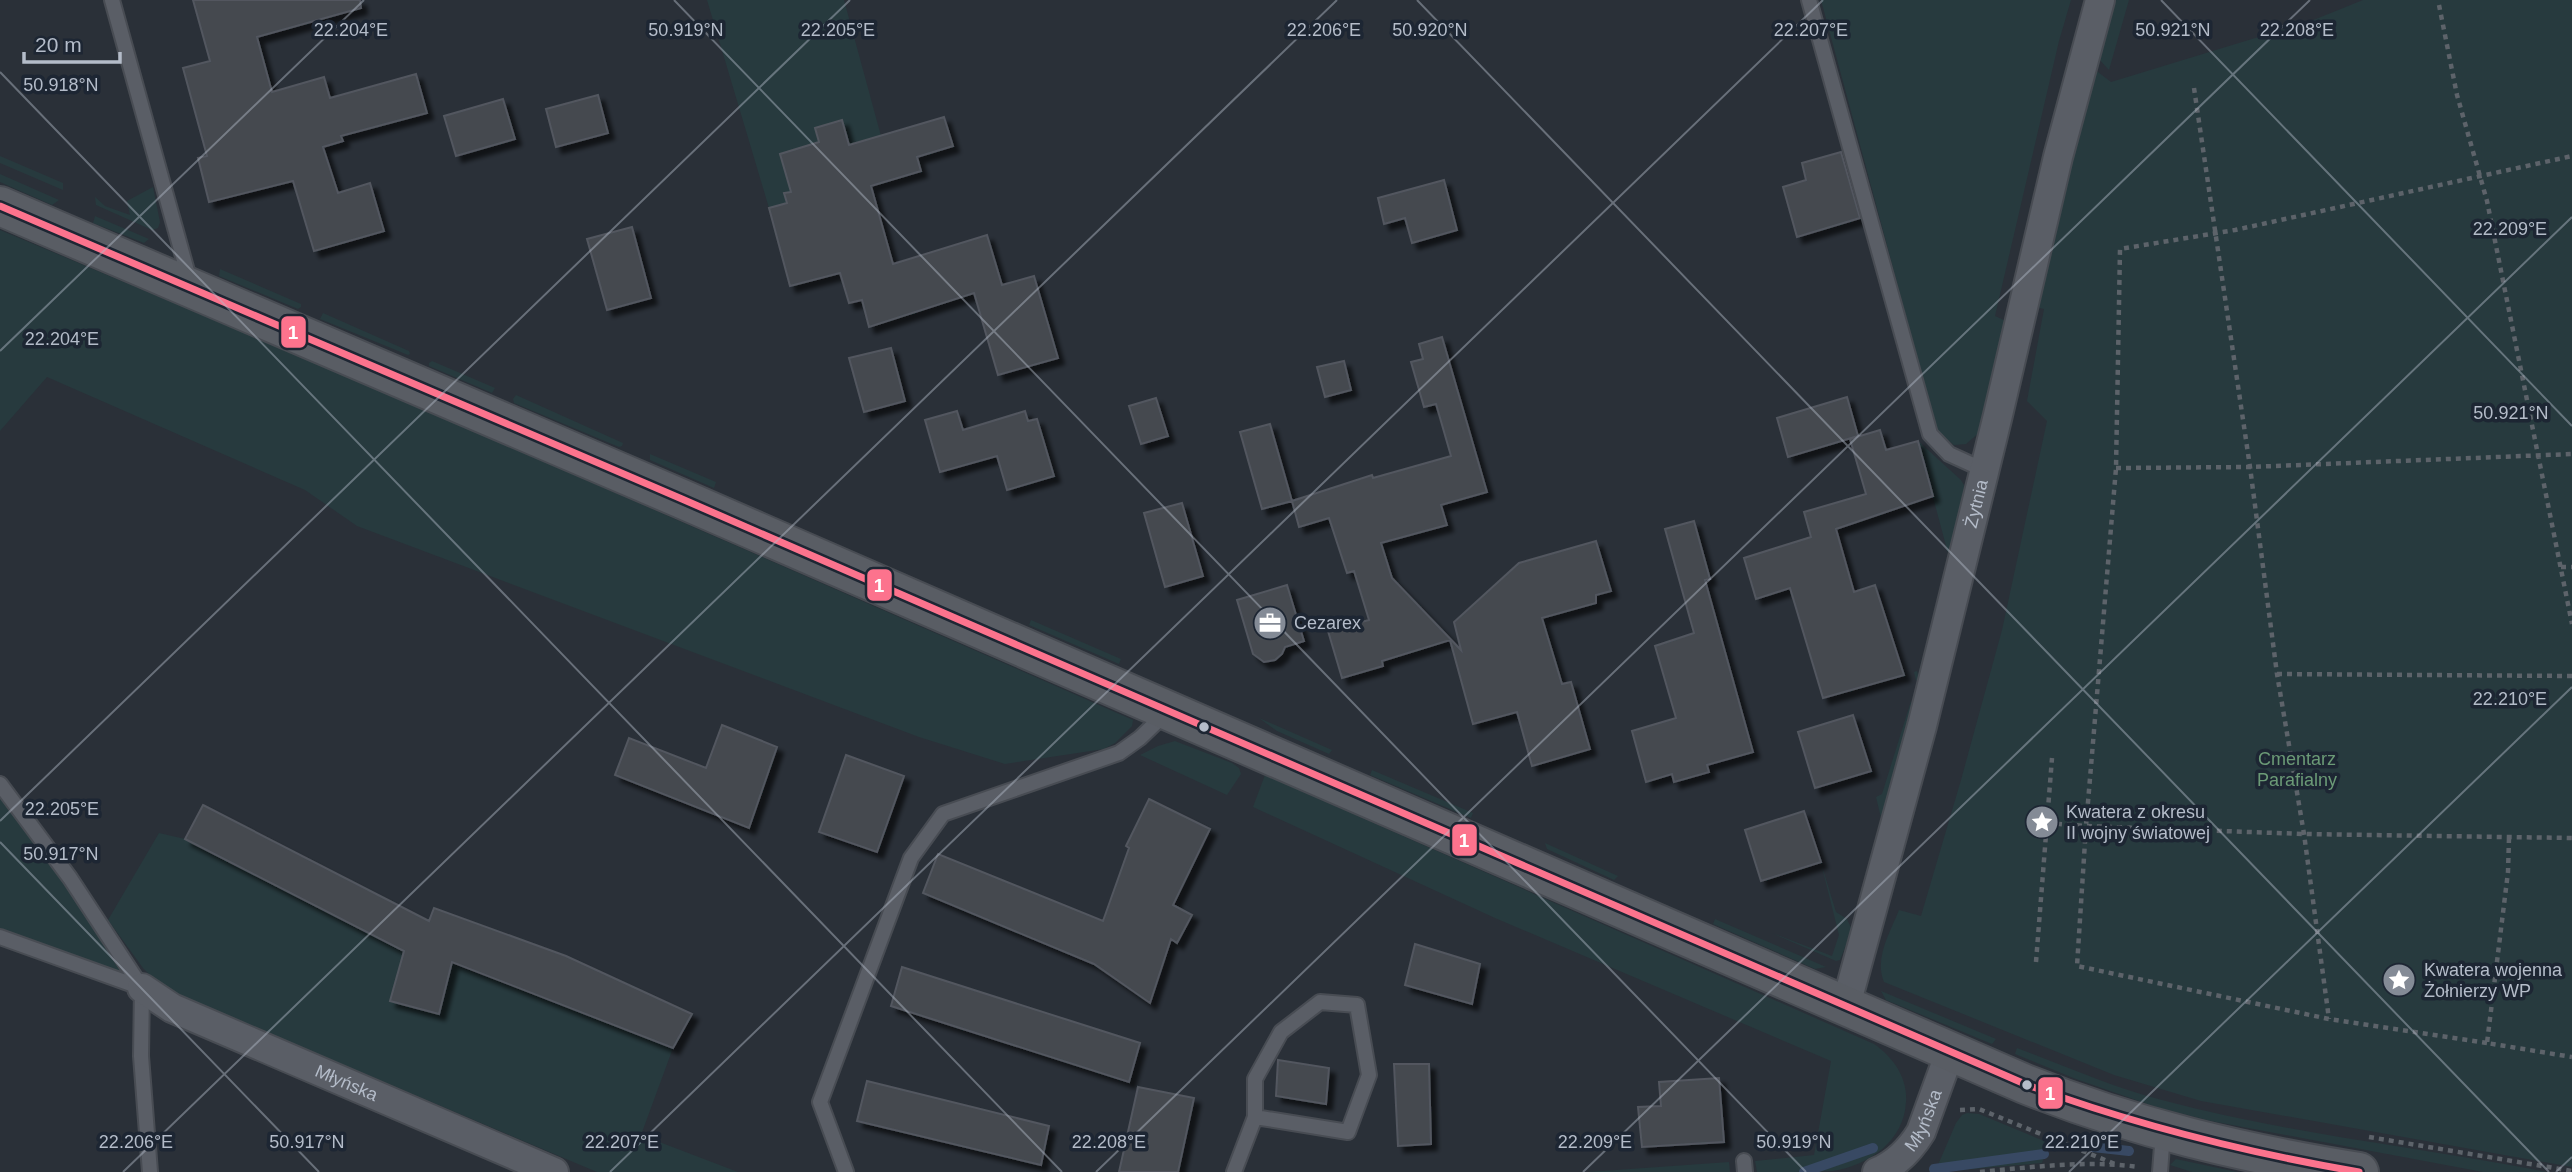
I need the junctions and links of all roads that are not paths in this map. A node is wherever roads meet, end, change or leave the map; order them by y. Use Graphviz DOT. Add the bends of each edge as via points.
graph roads {
  1 [pos="112,0"];
  2 [pos="1810,0"];
  3 [pos="2100,0"];
  4 [pos="0,206"];
  5 [pos="193,290"];
  6 [pos="1984,470"];
  7 [pos="1167,711"];
  8 [pos="0,784"];
  9 [pos="0,937"];
  10 [pos="142,988"];
  11 [pos="1846,1005"];
  12 [pos="1950,1052"];
  13 [pos="1255,1117"];
  14 [pos="2164,1132"];
  15 [pos="2362,1154"];
  16 [pos="2160,1171"];
  17 [pos="150,1172"];
  18 [pos="554,1172"];
  19 [pos="846,1172"];
  20 [pos="1234,1172"];
  21 [pos="1877,1172"];
  1 -- 5 [label="lane"];
  2 -- 6 [label="lane" via="1930,434 1949,454"];
  3 -- 6 [label="street, Żytnia"];
  4 -- 5 [label="street"];
  5 -- 7 [label="street"];
  6 -- 11 [label="street, Żytnia" via="1922,726"];
  7 -- 11 [label="street"];
  7 -- 19 [label="lane" via="1119,753 943,814 911,858 821,1102"];
  8 -- 10 [label="lane, Młyńska" via="70,878"];
  9 -- 10 [label="lane, Młyńska"];
  10 -- 17 [label="lane" via="141,1056"];
  10 -- 18 [label="street, Młyńska" via="172,1008"];
  11 -- 12 [label="street"];
  12 -- 14 [label="street" via="2077,1105"];
  12 -- 21 [label="street, Młyńska" via="1914,1144"];
  13 -- 13 [label="lane" via="1348,1132 1369,1075 1357,1005 1320,1002 1281,1032 1255,1079"];
  13 -- 20 [label="lane"];
  14 -- 15 [label="street" via="2281,1160"];
  14 -- 16 [label="lane"];
}
